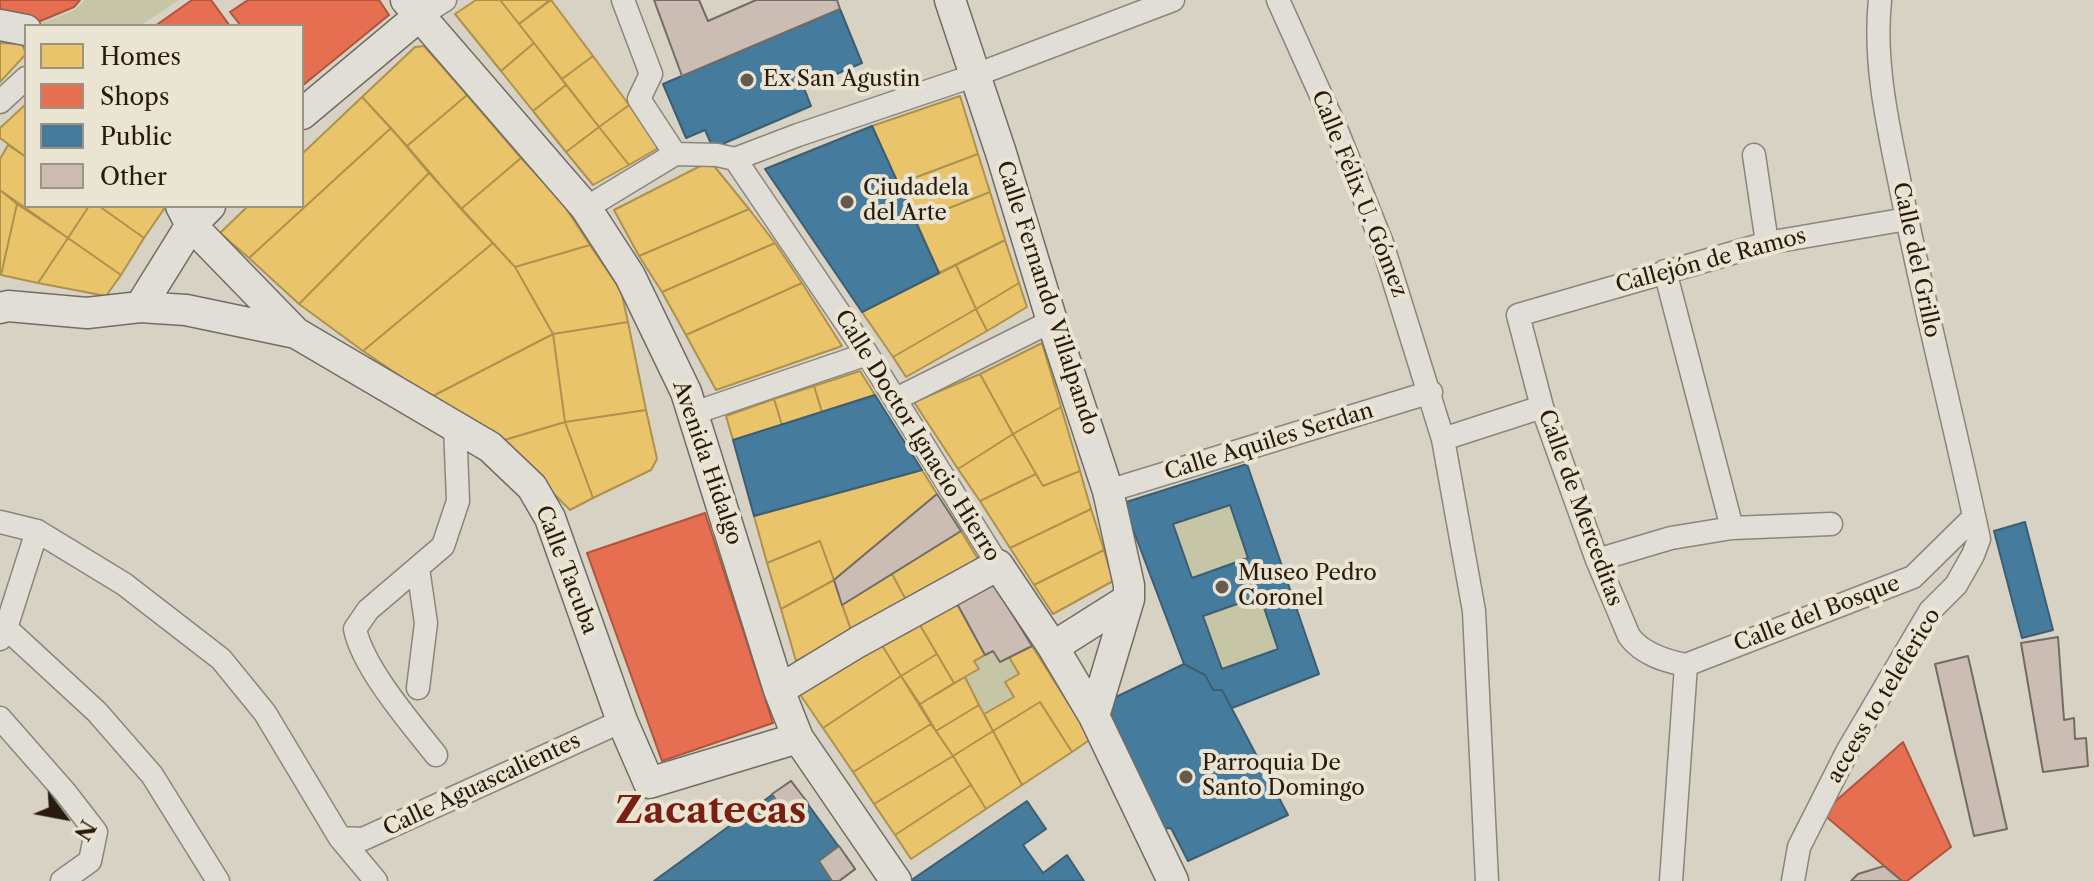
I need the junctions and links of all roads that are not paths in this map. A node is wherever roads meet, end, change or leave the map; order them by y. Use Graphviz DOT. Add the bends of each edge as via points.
graph roads {
  1 [pos="445,0"];
  2 [pos="623,0"];
  3 [pos="950,0"];
  4 [pos="1278,0"];
  5 [pos="1880,0"];
  6 [pos="1159,2"];
  7 [pos="412,8"];
  8 [pos="0,25"];
  9 [pos="24,30"];
  10 [pos="973,76"];
  11 [pos="24,80"];
  12 [pos="0,102"];
  13 [pos="304,112"];
  14 [pos="675,154"];
  15 [pos="1754,155"];
  16 [pos="735,159"];
  17 [pos="586,208"];
  18 [pos="194,212"];
  19 [pos="1907,219"];
  20 [pos="1767,243"];
  21 [pos="1665,271"];
  22 [pos="3,305"];
  23 [pos="140,307"];
  24 [pos="1518,315"];
  25 [pos="1052,321"];
  26 [pos="296,333"];
  27 [pos="867,354"];
  28 [pos="1431,392"];
  29 [pos="896,399"];
  30 [pos="1542,407"];
  31 [pos="694,413"];
  32 [pos="455,425"];
  33 [pos="1443,439"];
  34 [pos="1108,491"];
  35 [pos="1974,517"];
  36 [pos="0,522"];
  37 [pos="1831,524"];
  38 [pos="1732,528"];
  39 [pos="37,531"];
  40 [pos="1597,560"];
  41 [pos="998,565"];
  42 [pos="418,568"];
  43 [pos="1129,599"];
  44 [pos="3,633"];
  45 [pos="1053,647"];
  46 [pos="1686,665"];
  47 [pos="418,688"];
  48 [pos="779,690"];
  49 [pos="1094,716"];
  50 [pos="0,718"];
  51 [pos="622,721"];
  52 [pos="798,738"];
  53 [pos="436,755"];
  54 [pos="340,838"];
  55 [pos="62,881"];
  56 [pos="218,881"];
  57 [pos="376,881"];
  58 [pos="896,881"];
  59 [pos="1173,881"];
  60 [pos="1487,881"];
  61 [pos="1671,881"];
  62 [pos="1793,881"];
  1 -- 7 [label="street"];
  2 -- 14 [label="street" via="651,74 639,99"];
  3 -- 10 [label="street, Calle Fernando Villalpando"];
  4 -- 28 [label="street, Calle Félix U. Gómez" via="1382,243"];
  5 -- 19 [label="street, Calle del Grillo" via="1881,75"];
  6 -- 10 [label="street"];
  7 -- 13 [label="street"];
  7 -- 17 [label="street, Avenida Hidalgo"];
  8 -- 9 [label="street"];
  10 -- 16 [label="street"];
  10 -- 25 [label="street, Calle Fernando Villalpando"];
  11 -- 12 [label="street"];
  14 -- 16 [label="street"];
  14 -- 17 [label="street"];
  15 -- 20 [label="street"];
  16 -- 27 [label="street, Calle Doctor Ignacio Hierro"];
  17 -- 31 [label="street, Avenida Hidalgo" via="630,276"];
  18 -- 23 [label="street"];
  18 -- 26 [label="street"];
  19 -- 20 [label="street, Callejón de Ramos"];
  19 -- 35 [label="street, Calle del Grillo"];
  20 -- 21 [label="street, Callejón de Ramos"];
  21 -- 24 [label="street, Callejón de Ramos"];
  21 -- 38 [label="street"];
  22 -- 23 [label="street" via="87,313"];
  23 -- 26 [label="street" via="186,310"];
  24 -- 30 [label="street, Calle de Merceditas"];
  25 -- 29 [label="street"];
  25 -- 34 [label="street, Calle Fernando Villalpando"];
  26 -- 32 [label="street, Calle Tacuba"];
  27 -- 29 [label="street, Calle Doctor Ignacio Hierro"];
  27 -- 31 [label="street"];
  28 -- 33 [label="street, Calle Félix U. Gómez"];
  28 -- 34 [label="street, Calle Aquiles Serdan"];
  29 -- 41 [label="street, Calle Doctor Ignacio Hierro"];
  30 -- 33 [label="street"];
  30 -- 40 [label="street, Calle de Merceditas"];
  31 -- 48 [label="street, Avenida Hidalgo"];
  32 -- 42 [label="street" via="458,501 443,546"];
  32 -- 51 [label="street, Calle Tacuba" via="490,447 532,487 550,518"];
  33 -- 60 [label="street, Calle Félix U. Gómez" via="1474,611"];
  34 -- 43 [label="street, Calle Fernando Villalpando"];
  35 -- 46 [label="street, Calle del Bosque" via="1913,577"];
  35 -- 62 [label="street, access to teleferico" via="1979,539 1973,555 1956,585 1930,611 1848,750 1799,847"];
  36 -- 39 [label="street"];
  37 -- 38 [label="street"];
  38 -- 40 [label="street" via="1671,538"];
  39 -- 44 [label="street"];
  39 -- 54 [label="street" via="124,584 221,659 265,713"];
  40 -- 46 [label="street, Calle de Merceditas" via="1635,644 1665,661"];
  41 -- 45 [label="street, Calle Doctor Ignacio Hierro"];
  41 -- 48 [label="street"];
  42 -- 47 [label="street" via="426,623"];
  42 -- 53 [label="street" via="368,610 355,629 359,646"];
  43 -- 45 [label="street"];
  43 -- 49 [label="street"];
  44 -- 56 [label="street" via="97,712 152,775"];
  45 -- 49 [label="street, Calle Doctor Ignacio Hierro"];
  46 -- 61 [label="street"];
  48 -- 52 [label="street, Avenida Hidalgo"];
  49 -- 59 [label="street, Calle Doctor Ignacio Hierro"];
  50 -- 55 [label="street" via="96,832 90,861"];
  51 -- 52 [label="street, Calle Tacuba" via="649,783"];
  51 -- 54 [label="street, Calle Aguascalientes" via="363,839"];
  52 -- 58 [label="street, Avenida Hidalgo"];
  54 -- 57 [label="street"];
}
